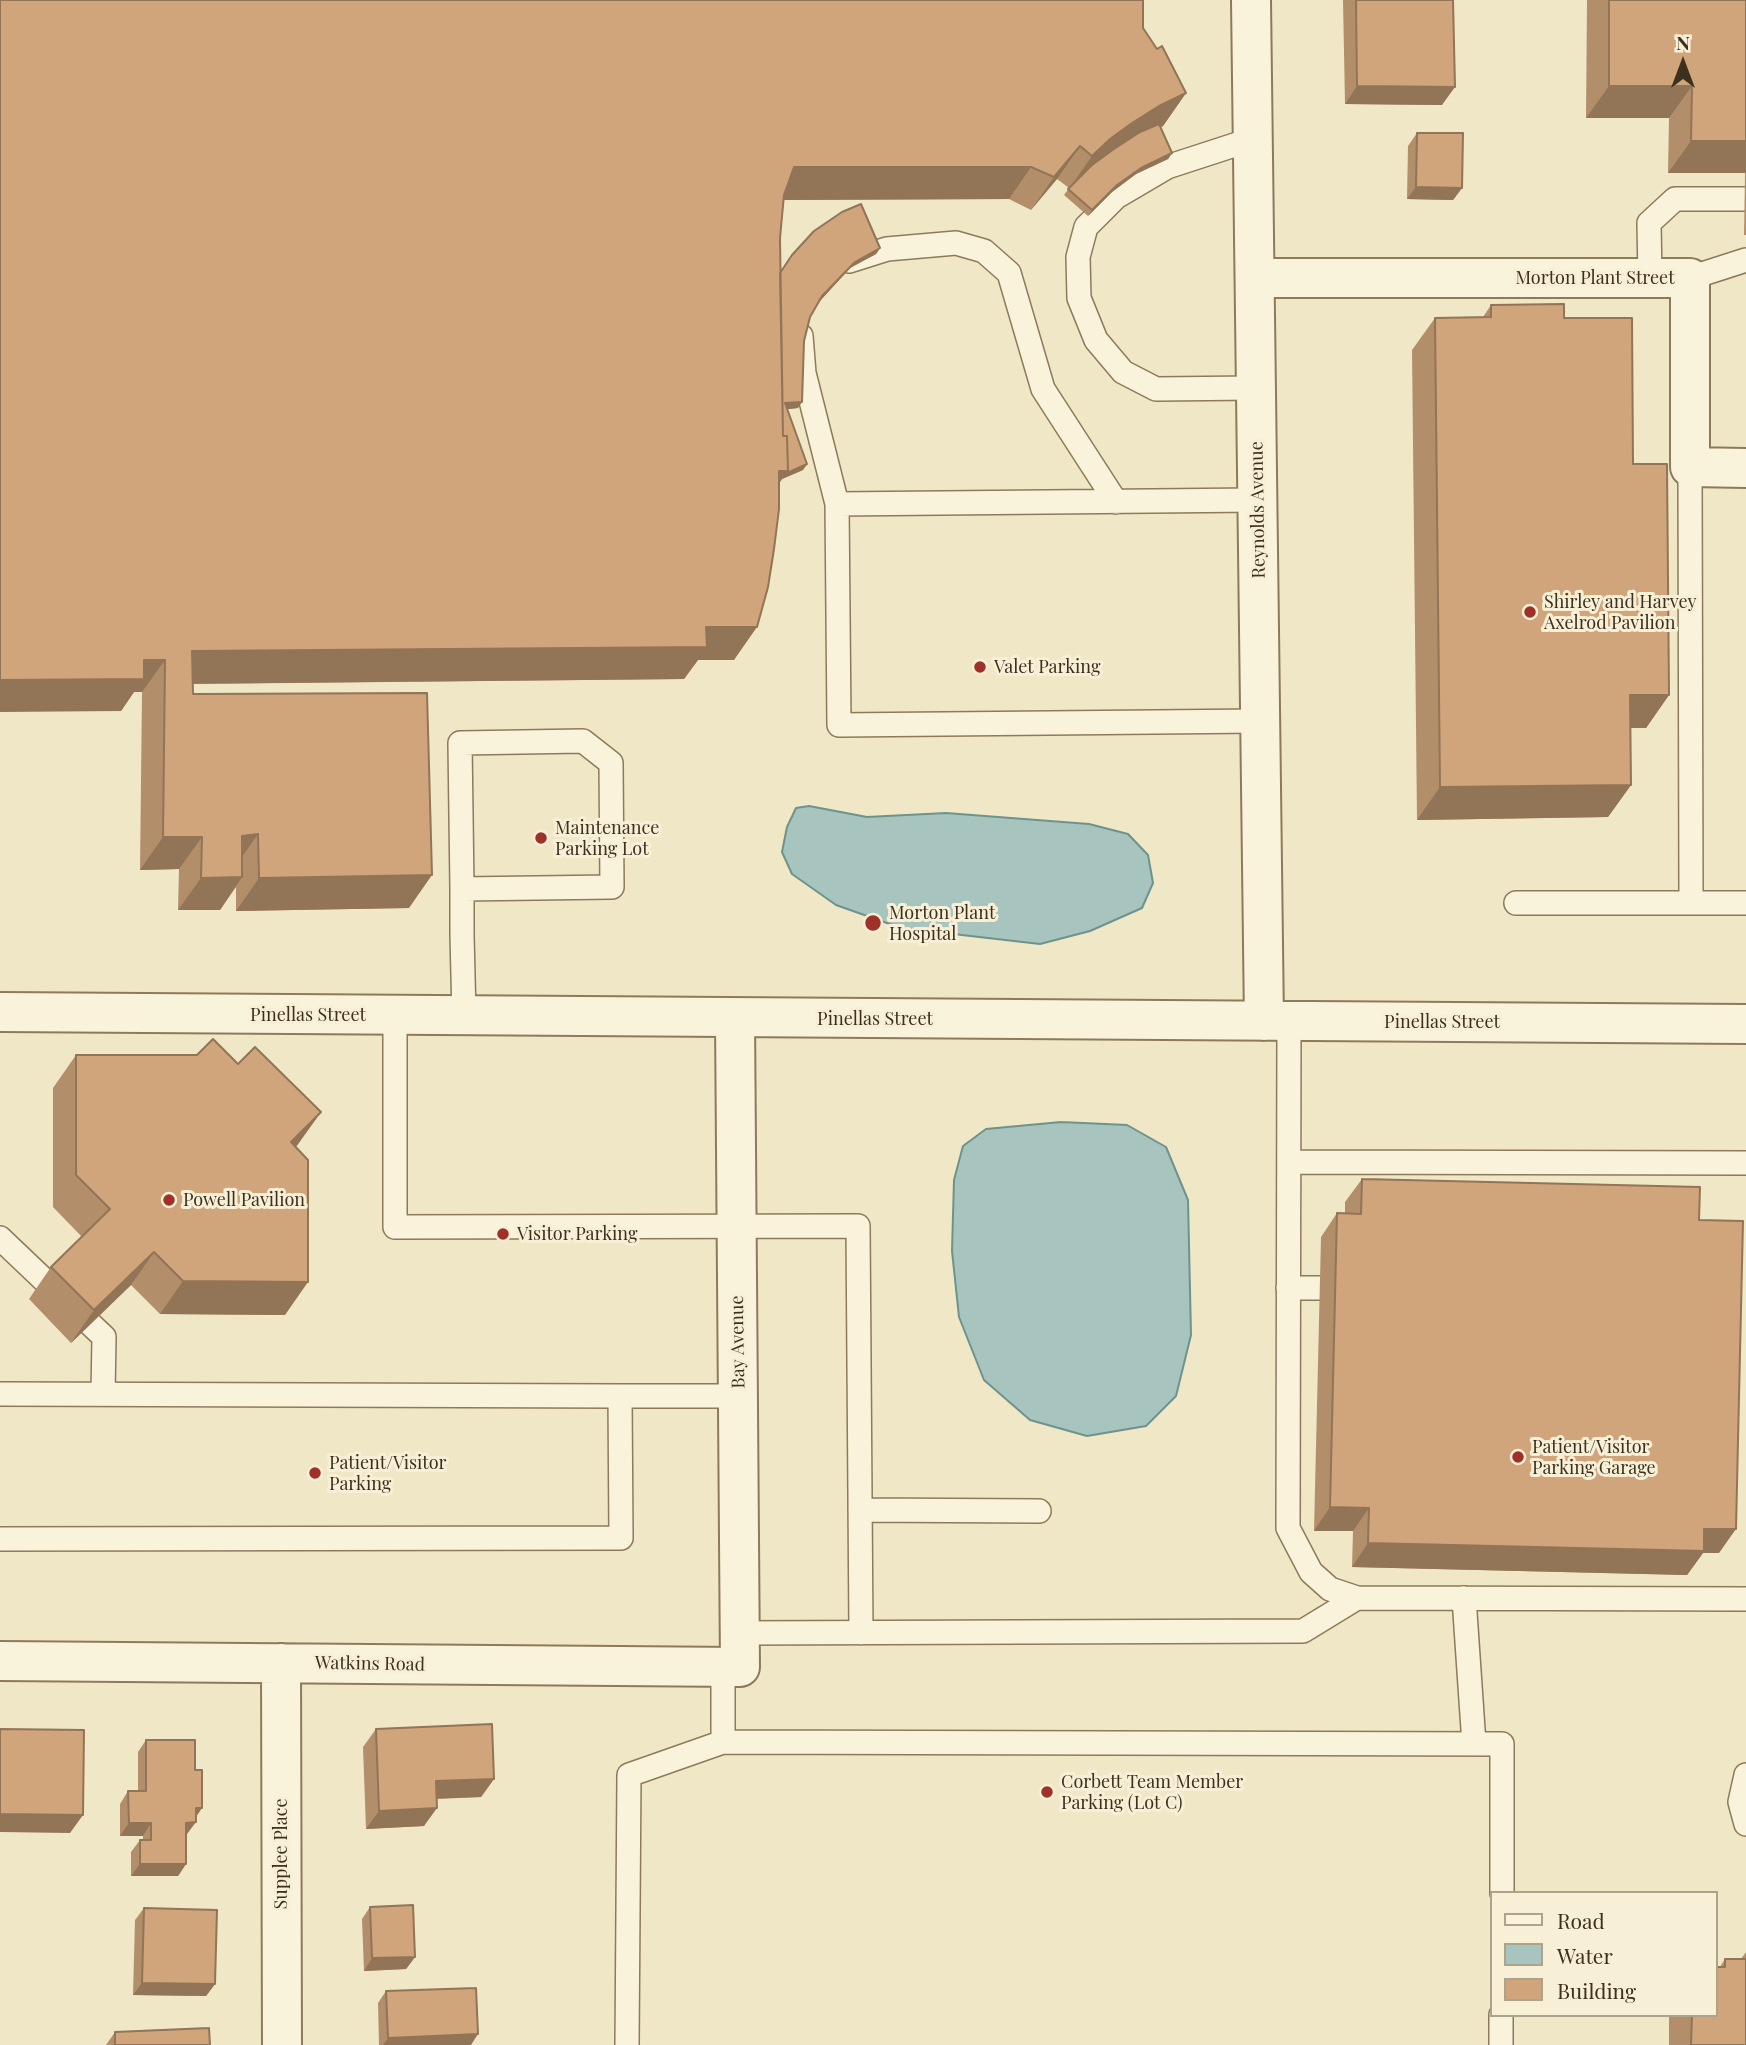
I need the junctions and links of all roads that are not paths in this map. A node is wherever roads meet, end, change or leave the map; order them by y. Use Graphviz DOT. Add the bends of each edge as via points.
graph roads {
  1 [pos="1251,0"];
  2 [pos="1253,139"];
  3 [pos="1746,199"];
  4 [pos="1746,260"];
  5 [pos="826,275"];
  6 [pos="1255,278"];
  7 [pos="1650,278"];
  8 [pos="1690,278"];
  9 [pos="804,315"];
  10 [pos="1256,388"];
  11 [pos="1690,467"];
  12 [pos="1746,468"];
  13 [pos="1257,500"];
  14 [pos="1116,502"];
  15 [pos="837,504"];
  16 [pos="1260,721"];
  17 [pos="462,889"];
  18 [pos="1516,903"];
  19 [pos="1691,903"];
  20 [pos="1746,903"];
  21 [pos="2,1013"];
  22 [pos="395,1016"];
  23 [pos="464,1016"];
  24 [pos="735,1018"];
  25 [pos="1276,1021"];
  26 [pos="1746,1024"];
  27 [pos="1289,1162"];
  28 [pos="1746,1163"];
  29 [pos="736,1227"];
  30 [pos="0,1238"];
  31 [pos="1288,1287"];
  32 [pos="1319,1287"];
  33 [pos="0,1394"];
  34 [pos="103,1394"];
  35 [pos="620,1396"];
  36 [pos="738,1396"];
  37 [pos="860,1510"];
  38 [pos="1039,1511"];
  39 [pos="0,1539"];
  40 [pos="1357,1598"];
  41 [pos="1464,1598"];
  42 [pos="1746,1599"];
  43 [pos="861,1633"];
  44 [pos="734,1656"];
  45 [pos="0,1661"];
  46 [pos="281,1663"];
  47 [pos="723,1742"];
  48 [pos="1474,1744"];
  49 [pos="1746,1775"];
  50 [pos="1746,1824"];
  51 [pos="1502,1891"];
  52 [pos="1501,2017"];
  53 [pos="282,2045"];
  54 [pos="627,2045"];
  55 [pos="1501,2045"];
  1 -- 2 [label="street, Reynolds Avenue"];
  2 -- 6 [label="street, Reynolds Avenue"];
  2 -- 10 [label="lane" via="1167,167 1116,197 1086,227 1078,257 1079,298 1096,340 1123,372 1156,389"];
  3 -- 7 [label="lane" via="1675,199 1649,223"];
  4 -- 8 [label="lane"];
  5 -- 14 [label="lane" via="856,257 887,249 956,243 984,251 1009,273 1043,389"];
  6 -- 7 [label="street, Morton Plant Street"];
  6 -- 10 [label="street, Reynolds Avenue"];
  7 -- 8 [label="street, Morton Plant Street"];
  8 -- 11 [label="street, Morton Plant Street"];
  9 -- 15 [label="lane" via="800,326 804,373"];
  10 -- 13 [label="street, Reynolds Avenue"];
  11 -- 12 [label="street"];
  11 -- 19 [label="lane"];
  13 -- 14 [label="lane"];
  13 -- 16 [label="street, Reynolds Avenue"];
  14 -- 15 [label="lane"];
  15 -- 16 [label="lane" via="839,724"];
  16 -- 25 [label="street, Reynolds Avenue"];
  17 -- 17 [label="lane" via="460,743 583,741 611,763 612,887"];
  17 -- 23 [label="lane"];
  18 -- 19 [label="lane"];
  19 -- 20 [label="lane"];
  21 -- 22 [label="street, Pinellas Street"];
  22 -- 23 [label="street, Pinellas Street"];
  22 -- 29 [label="lane" via="395,1227"];
  23 -- 24 [label="street, Pinellas Street"];
  24 -- 25 [label="street, Pinellas Street"];
  24 -- 29 [label="street, Bay Avenue"];
  25 -- 26 [label="street, Pinellas Street"];
  25 -- 27 [label="lane"];
  27 -- 28 [label="lane"];
  27 -- 31 [label="lane"];
  29 -- 36 [label="street, Bay Avenue"];
  29 -- 37 [label="lane" via="859,1226"];
  30 -- 34 [label="lane" via="104,1337"];
  31 -- 32 [label="lane"];
  31 -- 40 [label="lane" via="1288,1528 1311,1572 1330,1588"];
  33 -- 34 [label="lane"];
  34 -- 35 [label="lane"];
  35 -- 36 [label="lane"];
  35 -- 39 [label="lane" via="621,1538"];
  36 -- 44 [label="street, Bay Avenue"];
  37 -- 38 [label="lane"];
  37 -- 43 [label="lane"];
  40 -- 41 [label="lane"];
  40 -- 43 [label="lane" via="1303,1631"];
  41 -- 42 [label="lane"];
  41 -- 48 [label="lane"];
  43 -- 44 [label="lane"];
  44 -- 46 [label="street, Watkins Road"];
  44 -- 47 [label="lane"];
  45 -- 46 [label="street, Watkins Road"];
  46 -- 53 [label="street, Supplee Place"];
  47 -- 48 [label="lane"];
  47 -- 54 [label="lane" via="629,1775"];
  48 -- 51 [label="lane" via="1502,1744"];
  49 -- 50 [label="lane" via="1740,1802"];
  52 -- 55 [label="lane"];
}
